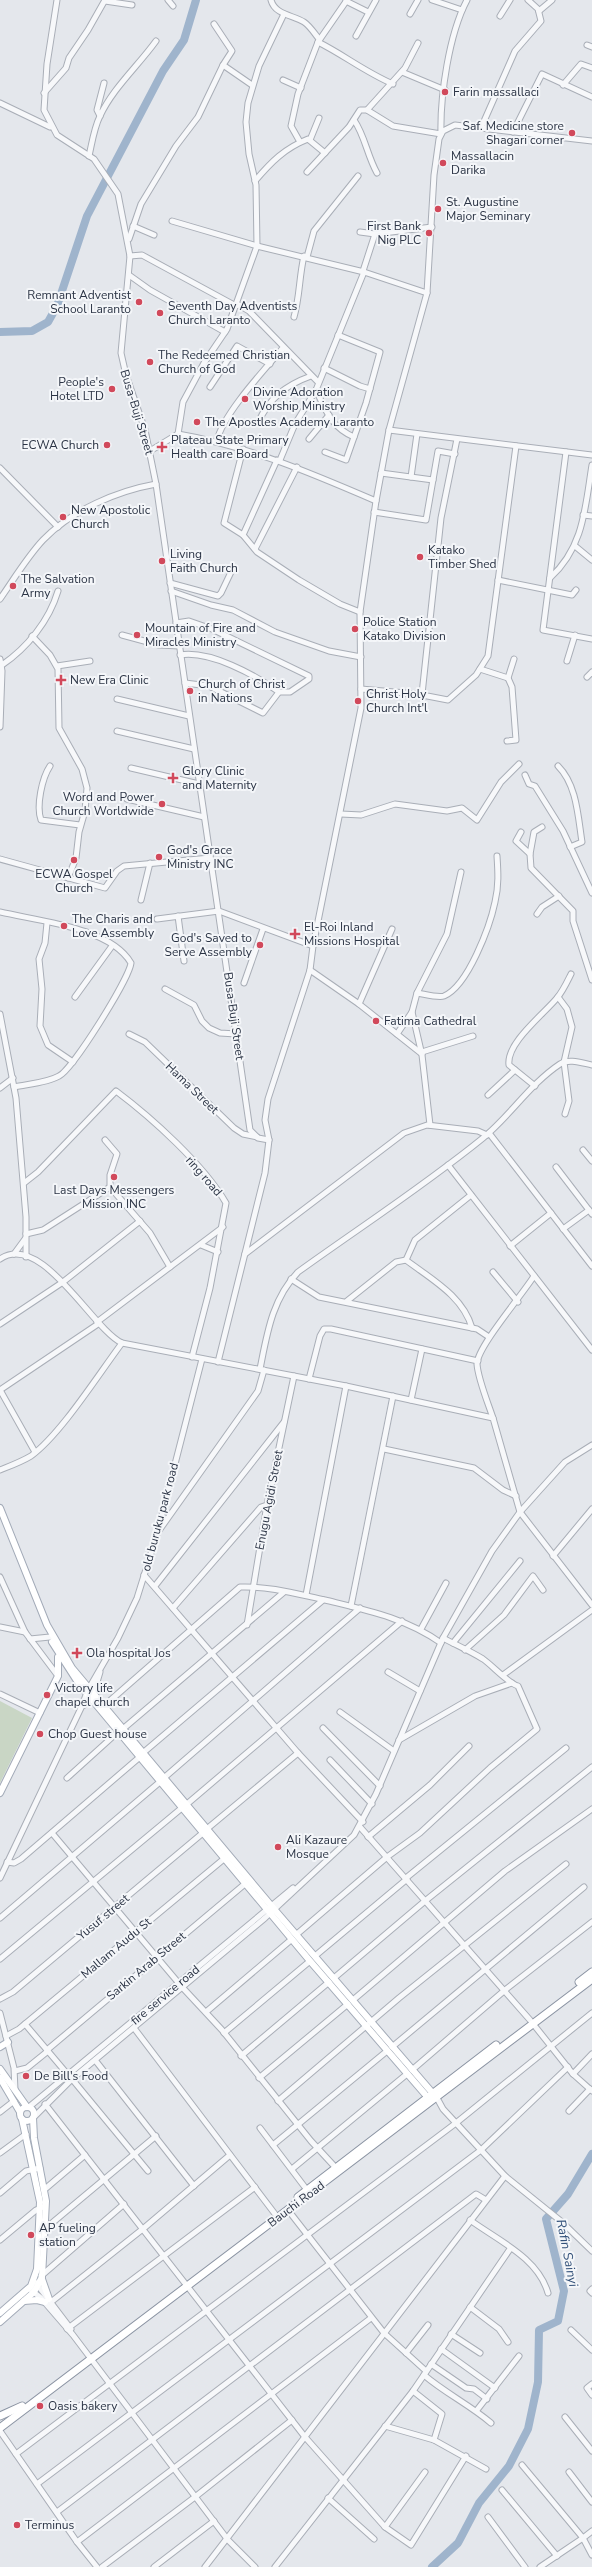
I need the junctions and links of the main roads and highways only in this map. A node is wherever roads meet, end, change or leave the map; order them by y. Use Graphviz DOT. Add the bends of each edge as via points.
graph roads {
  1 [pos="0,1508"];
  2 [pos="47,1625"];
  3 [pos="57,1652"];
  4 [pos="70,1673"];
  5 [pos="58,1676"];
  6 [pos="90,1692"];
  7 [pos="122,1729"];
  8 [pos="0,1793"];
  9 [pos="206,1830"];
  10 [pos="271,1909"];
  11 [pos="592,1972"];
  12 [pos="592,1979"];
  13 [pos="332,1980"];
  14 [pos="532,2021"];
  15 [pos="7,2039"];
  16 [pos="0,2047"];
  17 [pos="0,2069"];
  18 [pos="410,2072"];
  19 [pos="0,2078"];
  20 [pos="432,2098"];
  21 [pos="28,2107"];
  22 [pos="20,2112"];
  23 [pos="34,2118"];
  24 [pos="22,2119"];
  25 [pos="37,2169"];
  26 [pos="43,2207"];
  27 [pos="38,2279"];
  28 [pos="186,2285"];
  29 [pos="32,2290"];
  30 [pos="24,2301"];
  31 [pos="0,2313"];
  32 [pos="0,2322"];
  33 [pos="90,2357"];
  34 [pos="0,2415"];
  35 [pos="0,2428"];
  1 -- 2 [label="main road"];
  2 -- 3 [label="main road"];
  2 -- 6 [label="main road" via="72,1668"];
  3 -- 4 [label="main road"];
  3 -- 5 [label="main road"];
  4 -- 5 [label="main road" via="64,1671"];
  4 -- 6 [label="main road"];
  5 -- 8 [label="main road"];
  6 -- 7 [label="main road"];
  6 -- 7 [label="main road" via="105,1705"];
  7 -- 9 [label="main road"];
  9 -- 10 [label="main road"];
  9 -- 10 [label="main road" via="225,1858"];
  10 -- 13 [label="main road"];
  11 -- 14 [label="highway, Bauchi Road"];
  12 -- 14 [label="highway, Bauchi Road"];
  13 -- 18 [label="main road" via="353,2000"];
  13 -- 18 [label="main road" via="348,2004 387,2051"];
  14 -- 20 [label="highway, Bauchi Road"];
  15 -- 16 [label="main road"];
  17 -- 21 [label="main road"];
  18 -- 20 [label="main road"];
  19 -- 22 [label="main road"];
  20 -- 28 [label="highway, Bauchi Road" via="288,2210"];
  20 -- 28 [label="highway, Bauchi Road" via="275,2214"];
  21 -- 22 [label="main road"];
  21 -- 23 [label="main road" via="34,2112"];
  22 -- 24 [label="main road"];
  23 -- 24 [label="main road" via="28,2121"];
  23 -- 25 [label="main road"];
  24 -- 25 [label="main road"];
  25 -- 26 [label="main road"];
  25 -- 26 [label="main road" via="45,2189"];
  26 -- 27 [label="main road"];
  26 -- 27 [label="main road" via="46,2228"];
  27 -- 29 [label="main road"];
  27 -- 30 [label="main road" via="48,2301"];
  28 -- 33 [label="highway, Bauchi Road"];
  29 -- 30 [label="main road"];
  29 -- 31 [label="main road"];
  30 -- 32 [label="main road"];
  33 -- 34 [label="highway, Bauchi Road" via="9,2413"];
  33 -- 35 [label="highway, Bauchi Road"];
}
